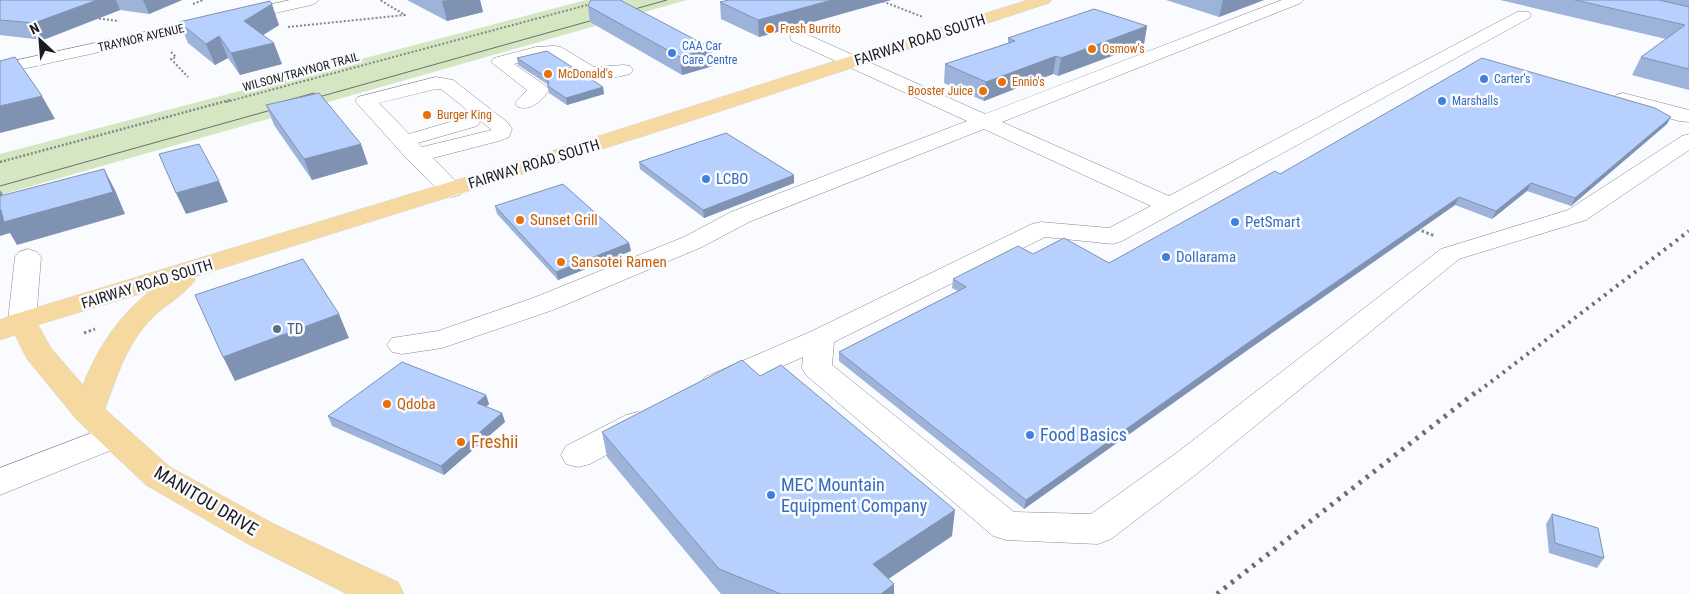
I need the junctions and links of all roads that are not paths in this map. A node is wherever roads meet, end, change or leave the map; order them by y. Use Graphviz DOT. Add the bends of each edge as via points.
graph roads {
  1 [pos="311,0"];
  2 [pos="1044,0"];
  3 [pos="1296,0"];
  4 [pos="1524,15"];
  5 [pos="798,37"];
  6 [pos="1456,51"];
  7 [pos="1484,59"];
  8 [pos="853,62"];
  9 [pos="0,69"];
  10 [pos="624,70"];
  11 [pos="1609,95"];
  12 [pos="525,103"];
  13 [pos="984,121"];
  14 [pos="470,122"];
  15 [pos="1688,125"];
  16 [pos="410,148"];
  17 [pos="452,190"];
  18 [pos="1169,205"];
  19 [pos="28,257"];
  20 [pos="202,267"];
  21 [pos="7,325"];
  22 [pos="820,338"];
  23 [pos="402,345"];
  24 [pos="697,393"];
  25 [pos="657,413"];
  26 [pos="100,424"];
  27 [pos="578,454"];
  28 [pos="0,482"];
  29 [pos="384,594"];
  1 -- 9 [label="street, TRAYNOR AVENUE"];
  2 -- 8 [label="main road, FAIRWAY ROAD SOUTH"];
  3 -- 13 [label="street"];
  4 -- 6 [label="street"];
  5 -- 8 [label="street"];
  6 -- 7 [label="street"];
  6 -- 18 [label="street"];
  8 -- 13 [label="street"];
  8 -- 17 [label="main road, FAIRWAY ROAD SOUTH"];
  10 -- 12 [label="street" via="590,73 555,51 536,52 500,62 539,90"];
  11 -- 15 [label="street"];
  13 -- 18 [label="street"];
  13 -- 23 [label="street" via="740,217 693,242 543,304 442,339"];
  14 -- 16 [label="street"];
  15 -- 22 [label="street" via="1577,215 1450,254 1187,463 1098,529 1006,526 817,368"];
  16 -- 16 [label="street" via="365,101 436,83 450,86 502,129 502,133 480,141"];
  16 -- 17 [label="street"];
  17 -- 20 [label="main road, FAIRWAY ROAD SOUTH"];
  18 -- 22 [label="street" via="1113,236 1041,229"];
  19 -- 21 [label="street"];
  20 -- 21 [label="main road, FAIRWAY ROAD SOUTH"];
  20 -- 26 [label="main road" via="151,304 122,336 104,372"];
  21 -- 26 [label="main road, MANITOU DRIVE" via="38,352"];
  22 -- 24 [label="street"];
  25 -- 27 [label="street"];
  26 -- 28 [label="street"];
  26 -- 29 [label="main road, MANITOU DRIVE" via="158,476 261,534"];
}
